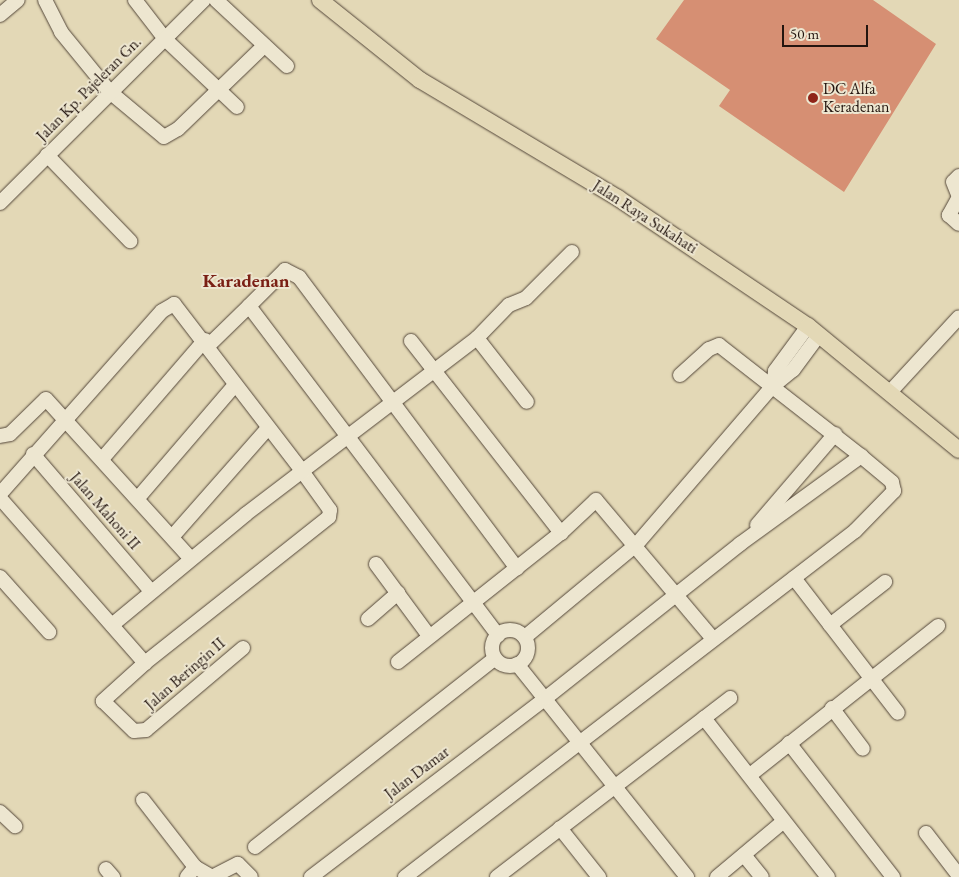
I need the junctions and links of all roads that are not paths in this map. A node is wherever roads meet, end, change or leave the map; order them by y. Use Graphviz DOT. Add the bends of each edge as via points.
graph roads {
  1 [pos="18,0"];
  2 [pos="45,0"];
  3 [pos="135,0"];
  4 [pos="204,0"];
  5 [pos="216,0"];
  6 [pos="320,0"];
  7 [pos="0,14"];
  8 [pos="165,38"];
  9 [pos="264,46"];
  10 [pos="287,66"];
  11 [pos="218,89"];
  12 [pos="110,92"];
  13 [pos="237,107"];
  14 [pos="47,155"];
  15 [pos="959,176"];
  16 [pos="0,204"];
  17 [pos="959,224"];
  18 [pos="130,241"];
  19 [pos="572,252"];
  20 [pos="249,306"];
  21 [pos="959,317"];
  22 [pos="813,330"];
  23 [pos="477,338"];
  24 [pos="411,341"];
  25 [pos="207,343"];
  26 [pos="436,371"];
  27 [pos="680,375"];
  28 [pos="235,385"];
  29 [pos="773,386"];
  30 [pos="891,391"];
  31 [pos="394,402"];
  32 [pos="527,402"];
  33 [pos="67,417"];
  34 [pos="268,428"];
  35 [pos="835,434"];
  36 [pos="0,436"];
  37 [pos="349,438"];
  38 [pos="959,450"];
  39 [pos="33,454"];
  40 [pos="862,456"];
  41 [pos="103,458"];
  42 [pos="302,471"];
  43 [pos="0,496"];
  44 [pos="138,498"];
  45 [pos="561,533"];
  46 [pos="172,537"];
  47 [pos="740,544"];
  48 [pos="636,545"];
  49 [pos="190,558"];
  50 [pos="376,564"];
  51 [pos="517,568"];
  52 [pos="0,577"];
  53 [pos="794,578"];
  54 [pos="885,582"];
  55 [pos="150,590"];
  56 [pos="398,593"];
  57 [pos="678,594"];
  58 [pos="474,602"];
  59 [pos="368,619"];
  60 [pos="112,625"];
  61 [pos="830,625"];
  62 [pos="938,626"];
  63 [pos="49,632"];
  64 [pos="498,635"];
  65 [pos="429,636"];
  66 [pos="525,637"];
  67 [pos="713,639"];
  68 [pos="243,648"];
  69 [pos="495,658"];
  70 [pos="398,662"];
  71 [pos="144,663"];
  72 [pos="517,664"];
  73 [pos="871,678"];
  74 [pos="546,698"];
  75 [pos="730,698"];
  76 [pos="832,708"];
  77 [pos="898,714"];
  78 [pos="704,718"];
  79 [pos="581,741"];
  80 [pos="789,743"];
  81 [pos="863,749"];
  82 [pos="750,775"];
  83 [pos="616,786"];
  84 [pos="143,800"];
  85 [pos="0,812"];
  86 [pos="784,822"];
  87 [pos="15,826"];
  88 [pos="560,828"];
  89 [pos="926,834"];
  90 [pos="255,847"];
  91 [pos="744,855"];
  92 [pos="191,872"];
  93 [pos="959,876"];
  94 [pos="212,877"];
  95 [pos="251,877"];
  96 [pos="311,877"];
  97 [pos="405,877"];
  98 [pos="497,877"];
  99 [pos="599,877"];
  100 [pos="687,877"];
  101 [pos="717,877"];
  102 [pos="762,877"];
  103 [pos="828,877"];
  104 [pos="893,877"];
  1 -- 7 [label="street"];
  2 -- 12 [label="street" via="60,32"];
  3 -- 8 [label="street"];
  4 -- 8 [label="street, Jalan Kp. Pajeleran Gn."];
  5 -- 9 [label="street"];
  6 -- 22 [label="main road, Jalan Raya Sukahati" via="420,80 618,198"];
  8 -- 11 [label="street"];
  8 -- 12 [label="street, Jalan Kp. Pajeleran Gn."];
  9 -- 10 [label="street"];
  9 -- 11 [label="street"];
  11 -- 12 [label="street" via="178,129 164,137"];
  11 -- 13 [label="street"];
  12 -- 14 [label="street, Jalan Kp. Pajeleran Gn."];
  14 -- 16 [label="street, Jalan Kp. Pajeleran Gn."];
  14 -- 18 [label="street"];
  15 -- 17 [label="street" via="953,182 959,197 949,215"];
  19 -- 23 [label="street" via="526,298 509,305"];
  20 -- 25 [label="street"];
  20 -- 31 [label="street" via="273,278 284,270 291,271"];
  20 -- 37 [label="street"];
  21 -- 30 [label="street"];
  22 -- 29 [label="street" via="793,370"];
  22 -- 30 [label="main road, Jalan Raya Sukahati"];
  23 -- 26 [label="street"];
  23 -- 32 [label="street"];
  24 -- 26 [label="street"];
  25 -- 28 [label="street"];
  25 -- 33 [label="street" via="176,305 169,304"];
  25 -- 41 [label="street"];
  26 -- 31 [label="street"];
  26 -- 45 [label="street"];
  27 -- 29 [label="street" via="709,349 719,346"];
  28 -- 34 [label="street"];
  28 -- 44 [label="street"];
  29 -- 35 [label="street"];
  29 -- 48 [label="street"];
  30 -- 38 [label="main road, Jalan Raya Sukahati"];
  31 -- 37 [label="street"];
  31 -- 51 [label="street"];
  33 -- 36 [label="street" via="44,399 10,434"];
  33 -- 39 [label="street"];
  33 -- 41 [label="street"];
  34 -- 42 [label="street"];
  34 -- 46 [label="street"];
  35 -- 40 [label="street"];
  35 -- 47 [label="street"];
  37 -- 42 [label="street"];
  37 -- 58 [label="street"];
  39 -- 43 [label="street"];
  39 -- 55 [label="street, Jalan Mahoni II"];
  40 -- 47 [label="street"];
  40 -- 53 [label="street" via="892,482 891,496 860,528"];
  41 -- 44 [label="street"];
  42 -- 49 [label="street"];
  42 -- 71 [label="street" via="330,510 329,517"];
  43 -- 60 [label="street"];
  44 -- 46 [label="street"];
  45 -- 48 [label="street" via="596,500"];
  45 -- 51 [label="street"];
  46 -- 49 [label="street"];
  47 -- 57 [label="street, Jalan Damar"];
  48 -- 57 [label="street"];
  48 -- 66 [label="street"];
  49 -- 55 [label="street"];
  50 -- 56 [label="street"];
  51 -- 58 [label="street"];
  52 -- 63 [label="street"];
  53 -- 61 [label="street"];
  53 -- 67 [label="street"];
  54 -- 61 [label="street"];
  55 -- 60 [label="street"];
  56 -- 59 [label="street"];
  56 -- 65 [label="street"];
  57 -- 67 [label="street"];
  57 -- 74 [label="street, Jalan Damar"];
  58 -- 64 [label="street"];
  58 -- 65 [label="street"];
  60 -- 71 [label="street"];
  61 -- 73 [label="street"];
  62 -- 73 [label="street"];
  64 -- 66 [label="street" via="509,630"];
  64 -- 69 [label="street" via="493,642"];
  65 -- 70 [label="street"];
  66 -- 72 [label="street" via="528,653"];
  67 -- 79 [label="street"];
  68 -- 71 [label="street, Jalan Beringin II" via="146,730 134,731 103,701"];
  69 -- 72 [label="street" via="502,664"];
  69 -- 90 [label="street"];
  72 -- 74 [label="street"];
  73 -- 76 [label="street"];
  73 -- 77 [label="street"];
  74 -- 79 [label="street"];
  74 -- 96 [label="street, Jalan Damar"];
  75 -- 78 [label="street"];
  76 -- 80 [label="street"];
  76 -- 81 [label="street"];
  78 -- 82 [label="street"];
  78 -- 83 [label="street"];
  79 -- 83 [label="street"];
  79 -- 97 [label="street"];
  80 -- 82 [label="street"];
  80 -- 104 [label="street"];
  82 -- 86 [label="street"];
  83 -- 88 [label="street"];
  83 -- 100 [label="street"];
  84 -- 92 [label="street"];
  85 -- 87 [label="street"];
  86 -- 91 [label="street"];
  86 -- 103 [label="street"];
  88 -- 98 [label="street"];
  88 -- 99 [label="street"];
  89 -- 93 [label="street"];
  91 -- 101 [label="street"];
  91 -- 102 [label="street"];
  92 -- 94 [label="street"];
  94 -- 95 [label="street" via="238,864"];
}
